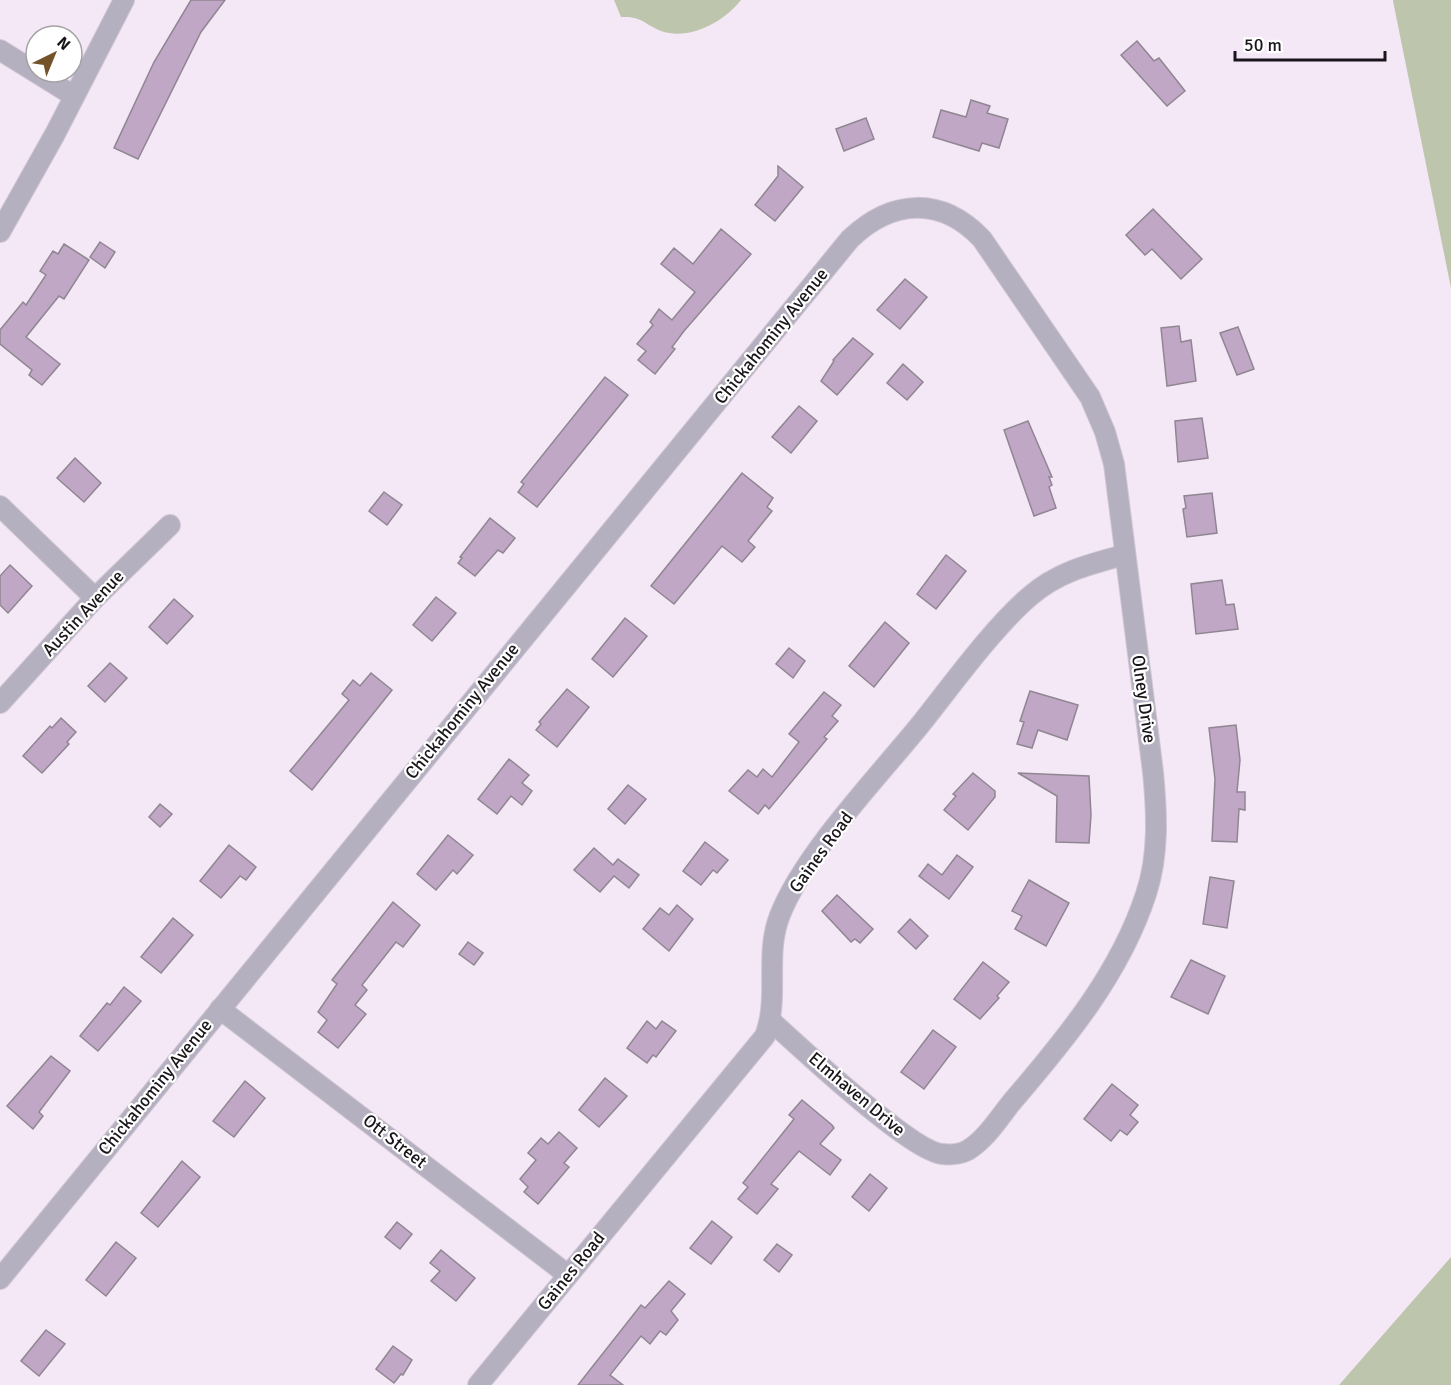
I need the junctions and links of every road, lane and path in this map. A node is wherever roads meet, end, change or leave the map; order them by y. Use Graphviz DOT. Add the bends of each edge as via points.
graph roads {
  1 [pos="124,0"];
  2 [pos="0,50"];
  3 [pos="74,96"];
  4 [pos="960,220"];
  5 [pos="0,232"];
  6 [pos="0,506"];
  7 [pos="170,525"];
  8 [pos="1124,555"];
  9 [pos="95,598"];
  10 [pos="0,704"];
  11 [pos="220,1009"];
  12 [pos="771,1021"];
  13 [pos="951,1155"];
  14 [pos="568,1275"];
  15 [pos="0,1279"];
  16 [pos="478,1385"];
  1 -- 3 [label="street"];
  2 -- 3 [label="street"];
  3 -- 5 [label="street"];
  4 -- 8 [label="street, Olney Drive" via="976,231 995,255 1090,397 1114,464"];
  4 -- 11 [label="street, Chickahominy Avenue" via="938,209 901,209 880,216 850,239"];
  6 -- 9 [label="street"];
  7 -- 9 [label="street, Austin Avenue"];
  8 -- 12 [label="street, Gaines Road" via="1066,573 1029,597 830,836 800,876 779,917 770,959"];
  8 -- 13 [label="street, Olney Drive" via="1157,811 1146,893 1128,938 1091,1002 981,1139"];
  9 -- 10 [label="street, Austin Avenue"];
  11 -- 14 [label="street, Ott Street"];
  11 -- 15 [label="street, Chickahominy Avenue"];
  12 -- 13 [label="street, Elmhaven Drive" via="907,1137 939,1154"];
  12 -- 14 [label="street, Gaines Road" via="765,1036"];
  14 -- 16 [label="street, Gaines Road"];
}
